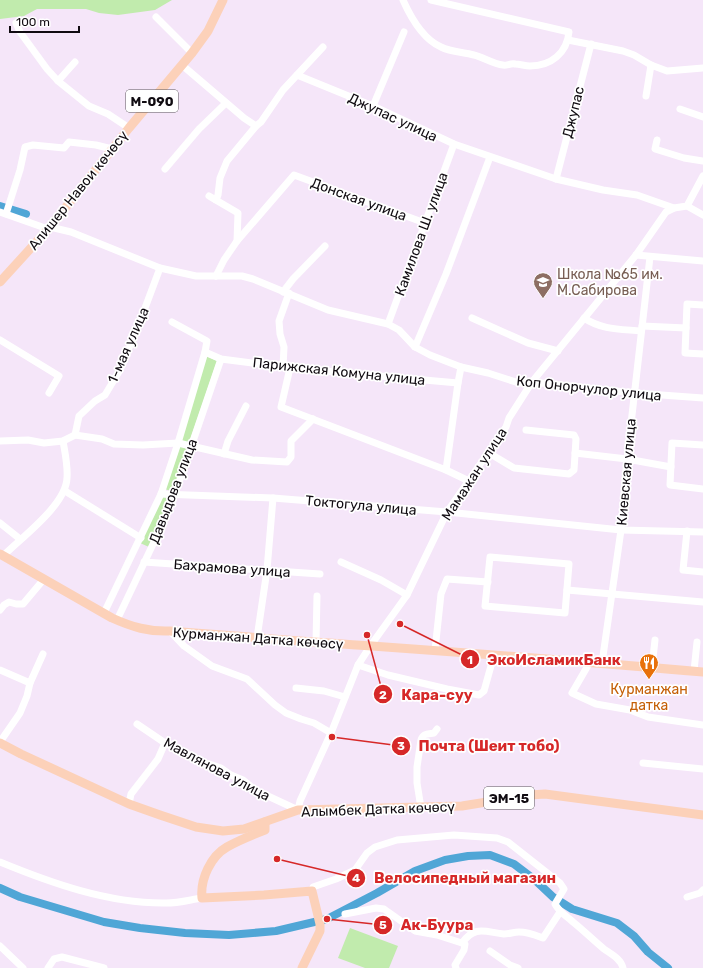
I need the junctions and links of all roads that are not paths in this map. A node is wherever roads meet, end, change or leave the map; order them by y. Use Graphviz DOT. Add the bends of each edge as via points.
graph roads {
  1 [pos="223,0"];
  2 [pos="403,0"];
  3 [pos="431,0"];
  4 [pos="156,17"];
  5 [pos="16,23"];
  6 [pos="404,32"];
  7 [pos="568,40"];
  8 [pos="591,44"];
  9 [pos="323,47"];
  10 [pos="192,53"];
  11 [pos="75,62"];
  12 [pos="182,65"];
  13 [pos="651,65"];
  14 [pos="703,68"];
  15 [pos="297,75"];
  16 [pos="58,81"];
  17 [pos="646,96"];
  18 [pos="226,103"];
  19 [pos="373,106"];
  20 [pos="680,109"];
  21 [pos="703,117"];
  22 [pos="256,126"];
  23 [pos="129,128"];
  24 [pos="656,140"];
  25 [pos="454,144"];
  26 [pos="112,149"];
  27 [pos="490,157"];
  28 [pos="703,161"];
  29 [pos="165,168"];
  30 [pos="703,176"];
  31 [pos="556,179"];
  32 [pos="209,196"];
  33 [pos="216,200"];
  34 [pos="687,206"];
  35 [pos="674,208"];
  36 [pos="3,213"];
  37 [pos="703,215"];
  38 [pos="425,223"];
  39 [pos="49,228"];
  40 [pos="237,241"];
  41 [pos="325,246"];
  42 [pos="636,255"];
  43 [pos="650,257"];
  44 [pos="703,261"];
  45 [pos="160,268"];
  46 [pos="216,276"];
  47 [pos="0,282"];
  48 [pos="286,293"];
  49 [pos="703,305"];
  50 [pos="472,318"];
  51 [pos="584,318"];
  52 [pos="172,322"];
  53 [pos="388,324"];
  54 [pos="686,328"];
  55 [pos="641,329"];
  56 [pos="0,340"];
  57 [pos="416,347"];
  58 [pos="558,351"];
  59 [pos="205,352"];
  60 [pos="703,354"];
  61 [pos="221,359"];
  62 [pos="461,367"];
  63 [pos="286,368"];
  64 [pos="532,382"];
  65 [pos="458,383"];
  66 [pos="49,393"];
  67 [pos="634,393"];
  68 [pos="703,398"];
  69 [pos="246,406"];
  70 [pos="313,419"];
  71 [pos="526,430"];
  72 [pos="75,435"];
  73 [pos="0,441"];
  74 [pos="63,441"];
  75 [pos="178,443"];
  76 [pos="191,446"];
  77 [pos="703,446"];
  78 [pos="489,453"];
  79 [pos="575,453"];
  80 [pos="224,454"];
  81 [pos="627,459"];
  82 [pos="671,467"];
  83 [pos="446,470"];
  84 [pos="469,481"];
  85 [pos="703,489"];
  86 [pos="65,490"];
  87 [pos="162,494"];
  88 [pos="175,494"];
  89 [pos="273,498"];
  90 [pos="447,512"];
  91 [pos="0,523"];
  92 [pos="621,530"];
  93 [pos="687,531"];
  94 [pos="703,532"];
  95 [pos="141,538"];
  96 [pos="20,539"];
  97 [pos="2,555"];
  98 [pos="144,562"];
  99 [pos="341,562"];
  100 [pos="267,570"];
  101 [pos="703,572"];
  102 [pos="320,574"];
  103 [pos="44,579"];
  104 [pos="488,582"];
  105 [pos="567,590"];
  106 [pos="611,594"];
  107 [pos="407,595"];
  108 [pos="317,596"];
  109 [pos="703,602"];
  110 [pos="0,610"];
  111 [pos="104,613"];
  112 [pos="117,620"];
  113 [pos="170,631"];
  114 [pos="257,638"];
  115 [pos="655,640"];
  116 [pos="316,642"];
  117 [pos="697,642"];
  118 [pos="371,645"];
  119 [pos="435,650"];
  120 [pos="43,654"];
  121 [pos="494,655"];
  122 [pos="590,662"];
  123 [pos="602,663"];
  124 [pos="358,665"];
  125 [pos="652,667"];
  126 [pos="0,670"];
  127 [pos="698,671"];
  128 [pos="30,682"];
  129 [pos="296,688"];
  130 [pos="345,697"];
  131 [pos="137,724"];
  132 [pos="703,724"];
  133 [pos="437,729"];
  134 [pos="331,733"];
  135 [pos="0,742"];
  136 [pos="165,743"];
  137 [pos="642,763"];
  138 [pos="703,769"];
  139 [pos="129,804"];
  140 [pos="421,808"];
  141 [pos="298,810"];
  142 [pos="703,816"];
  143 [pos="265,822"];
  144 [pos="0,862"];
  145 [pos="703,890"];
  146 [pos="312,891"];
  147 [pos="687,897"];
  148 [pos="202,898"];
  149 [pos="560,912"];
  150 [pos="345,914"];
  151 [pos="462,943"];
  152 [pos="0,946"];
  153 [pos="490,951"];
  154 [pos="509,967"];
  155 [pos="23,968"];
  156 [pos="48,968"];
  157 [pos="104,968"];
  158 [pos="302,968"];
  159 [pos="456,968"];
  160 [pos="518,968"];
  161 [pos="623,968"];
  1 -- 10 [label="main road, Алишер Навои көчөсү / М-090" via="208,31"];
  2 -- 7 [label="street" via="424,34 440,47 503,65 544,65 562,52"];
  3 -- 7 [label="street" via="569,32"];
  4 -- 10 [label="street"];
  5 -- 16 [label="street" via="20,32"];
  6 -- 19 [label="street"];
  7 -- 8 [label="street"];
  8 -- 13 [label="street" via="623,51"];
  8 -- 31 [label="street, Джупас"];
  9 -- 15 [label="street"];
  10 -- 12 [label="main road, Алишер Навои көчөсү / М-090"];
  11 -- 16 [label="street"];
  12 -- 18 [label="street"];
  12 -- 23 [label="main road, Алишер Навои көчөсү / М-090"];
  13 -- 14 [label="street" via="667,71"];
  13 -- 17 [label="street"];
  15 -- 19 [label="street, Джупас улица"];
  15 -- 22 [label="street"];
  16 -- 23 [label="street" via="90,106"];
  18 -- 22 [label="street"];
  18 -- 29 [label="street"];
  19 -- 25 [label="street, Джупас улица"];
  20 -- 21 [label="street"];
  22 -- 33 [label="street" via="227,161 220,178"];
  23 -- 26 [label="main road, Алишер Навои көчөсү / М-090"];
  24 -- 28 [label="street" via="655,149"];
  25 -- 27 [label="street, Джупас улица"];
  25 -- 38 [label="street, Камилова Ш. улица"];
  26 -- 36 [label="street" via="69,142 64,148 33,145 25,147 20,170"];
  26 -- 39 [label="main road, Алишер Навои көчөсү / М-090"];
  27 -- 31 [label="street, Джупас улица"];
  27 -- 57 [label="street"];
  30 -- 34 [label="street"];
  31 -- 35 [label="street, Джупас улица" via="637,195"];
  32 -- 33 [label="street"];
  33 -- 40 [label="street" via="238,213"];
  34 -- 35 [label="street"];
  34 -- 37 [label="street"];
  35 -- 42 [label="street, Мамажан улица" via="666,212"];
  36 -- 39 [label="street, Коп Онорчулор улица"];
  38 -- 40 [label="street, Донская улица" via="294,175"];
  38 -- 53 [label="street, Камилова Ш. улица"];
  39 -- 45 [label="street, Коп Онорчулор улица" via="78,234"];
  39 -- 47 [label="main road, Алишер Навои көчөсү / М-090"];
  40 -- 46 [label="street"];
  41 -- 48 [label="street" via="294,279"];
  42 -- 43 [label="street"];
  42 -- 51 [label="street, Мамажан улица"];
  43 -- 44 [label="street"];
  43 -- 55 [label="street, Киевская улица"];
  45 -- 46 [label="street, Коп Онорчулор улица" via="196,276"];
  45 -- 72 [label="street, 1-мая улица" via="120,370 105,395 79,416"];
  46 -- 48 [label="street, Коп Онорчулор улица" via="242,276"];
  48 -- 53 [label="street, Коп Онорчулор улица" via="328,310"];
  48 -- 63 [label="street" via="279,321"];
  49 -- 54 [label="street" via="687,304"];
  50 -- 58 [label="street" via="528,343"];
  51 -- 55 [label="street" via="604,328"];
  51 -- 58 [label="street, Мамажан улица"];
  52 -- 59 [label="street" via="207,341"];
  53 -- 57 [label="street, Коп Онорчулор улица" via="399,330"];
  54 -- 55 [label="street"];
  54 -- 60 [label="street" via="685,353"];
  55 -- 67 [label="street, Киевская улица"];
  56 -- 66 [label="street" via="59,376"];
  57 -- 62 [label="street, Коп Онорчулор улица"];
  58 -- 64 [label="street, Мамажан улица"];
  59 -- 61 [label="street, Парижская Комуна улица"];
  59 -- 75 [label="street"];
  61 -- 63 [label="street, Парижская Комуна улица"];
  61 -- 76 [label="street, Давыдова улица"];
  62 -- 64 [label="street, Коп Онорчулор улица" via="519,383"];
  62 -- 65 [label="street"];
  63 -- 65 [label="street, Парижская Комуна улица"];
  63 -- 70 [label="street" via="280,407"];
  64 -- 67 [label="street, Коп Онорчулор улица"];
  64 -- 78 [label="street, Мамажан улица"];
  65 -- 83 [label="street"];
  67 -- 68 [label="street, Коп Онорчулор улица"];
  67 -- 81 [label="street, Киевская улица"];
  69 -- 80 [label="street"];
  70 -- 80 [label="street" via="291,441 291,457 287,462 252,460"];
  70 -- 83 [label="street"];
  71 -- 79 [label="street" via="574,435"];
  72 -- 74 [label="street"];
  72 -- 75 [label="street" via="114,444"];
  73 -- 74 [label="street"];
  74 -- 86 [label="street" via="68,479"];
  75 -- 76 [label="street"];
  75 -- 87 [label="street"];
  76 -- 80 [label="street"];
  76 -- 88 [label="street, Давыдова улица"];
  77 -- 82 [label="street" via="672,443"];
  78 -- 79 [label="street" via="514,468 569,474 574,470"];
  78 -- 84 [label="street, Мамажан улица"];
  79 -- 81 [label="street"];
  81 -- 82 [label="street"];
  81 -- 92 [label="street, Киевская улица"];
  82 -- 85 [label="street" via="670,485"];
  83 -- 84 [label="street"];
  84 -- 90 [label="street, Мамажан улица"];
  86 -- 95 [label="street"];
  86 -- 96 [label="street" via="58,502"];
  87 -- 88 [label="street, Токтогула улица"];
  87 -- 95 [label="street"];
  88 -- 89 [label="street, Токтогула улица"];
  88 -- 98 [label="street, Давыдова улица"];
  89 -- 90 [label="street, Токтогула улица"];
  89 -- 100 [label="street"];
  90 -- 92 [label="street, Токтогула улица"];
  90 -- 107 [label="street, Мамажан улица"];
  91 -- 96 [label="street"];
  92 -- 93 [label="street, Токтогула улица"];
  92 -- 106 [label="street, Киевская улица"];
  93 -- 94 [label="street, Токтогула улица"];
  93 -- 101 [label="street" via="683,570"];
  95 -- 111 [label="street"];
  96 -- 97 [label="street"];
  97 -- 103 [label="main road, Курманжан Датка көчөсү"];
  98 -- 100 [label="street, Бахрамова улица"];
  98 -- 112 [label="street, Давыдова улица"];
  99 -- 107 [label="street"];
  100 -- 102 [label="street, Бахрамова улица"];
  100 -- 114 [label="street"];
  103 -- 110 [label="street" via="23,604 9,602"];
  103 -- 111 [label="main road, Курманжан Датка көчөсү"];
  104 -- 105 [label="street" via="485,606 565,613"];
  104 -- 105 [label="street" via="490,557 570,564"];
  104 -- 119 [label="street" via="447,579 441,594"];
  105 -- 106 [label="street"];
  106 -- 109 [label="street"];
  106 -- 123 [label="street, Киевская улица"];
  107 -- 118 [label="street, Мамажан улица"];
  108 -- 116 [label="street"];
  111 -- 112 [label="main road, Курманжан Датка көчөсү"];
  112 -- 113 [label="main road, Курманжан Датка көчөсү" via="153,632"];
  113 -- 114 [label="main road, Курманжан Датка көчөсү"];
  113 -- 134 [label="street" via="184,646 212,666 247,679 275,705"];
  114 -- 116 [label="main road, Курманжан Датка көчөсү"];
  115 -- 125 [label="street"];
  116 -- 118 [label="main road, Курманжан Датка көчөсү"];
  117 -- 127 [label="street"];
  118 -- 119 [label="main road, Курманжан Датка көчөсү"];
  118 -- 124 [label="street, Мамажан улица"];
  119 -- 121 [label="main road, Курманжан Датка көчөсү"];
  120 -- 128 [label="street"];
  121 -- 122 [label="main road, Курманжан Датка көчөсү"];
  121 -- 124 [label="street" via="484,691 479,695 388,675"];
  122 -- 123 [label="main road, Курманжан Датка көчөсү"];
  122 -- 132 [label="street" via="572,694 596,704 630,710 648,717"];
  123 -- 125 [label="main road, Курманжан Датка көчөсү"];
  124 -- 130 [label="street, Мамажан улица"];
  125 -- 127 [label="main road, Курманжан Датка көчөсү"];
  126 -- 128 [label="street"];
  128 -- 135 [label="street" via="20,713"];
  129 -- 130 [label="street" via="324,691"];
  130 -- 134 [label="street, Мамажан улица"];
  131 -- 136 [label="street, Мавлянова улица"];
  133 -- 140 [label="street" via="434,733 424,734 421,740 417,783"];
  134 -- 141 [label="street, Мамажан улица"];
  135 -- 139 [label="main road, Алымбек Датка көчөсү"];
  136 -- 139 [label="street" via="158,759 131,794"];
  136 -- 141 [label="street, Мавлянова улица" via="197,760 221,768 243,780 254,790"];
  137 -- 138 [label="street"];
  139 -- 143 [label="main road, Алымбек Датка көчөсү" via="210,830 233,831"];
  140 -- 141 [label="main road, Алымбек Датка көчөсү / ЭМ-15"];
  140 -- 142 [label="main road, Алымбек Датка көчөсү / ЭМ-15" via="462,806 545,794"];
  141 -- 143 [label="main road, Алымбек Датка көчөсү"];
  143 -- 148 [label="main road" via="265,830 226,847 217,856 206,873"];
  144 -- 148 [label="street" via="89,893 130,901 164,904"];
  145 -- 147 [label="street"];
  146 -- 148 [label="main road"];
  146 -- 149 [label="street" via="313,888 355,870 367,853 375,847 397,840 454,835 497,838 508,842 560,883 564,889 555,904"];
  146 -- 158 [label="main road" via="320,930"];
  149 -- 151 [label="street" via="543,938 521,932 472,932"];
  149 -- 161 [label="street" via="618,959"];
  150 -- 151 [label="street" via="376,908 384,909 414,931"];
  151 -- 159 [label="street" via="466,947 455,965"];
  152 -- 155 [label="street"];
  153 -- 154 [label="street"];
  154 -- 160 [label="street"];
  156 -- 157 [label="street" via="54,959 62,957"];
}
